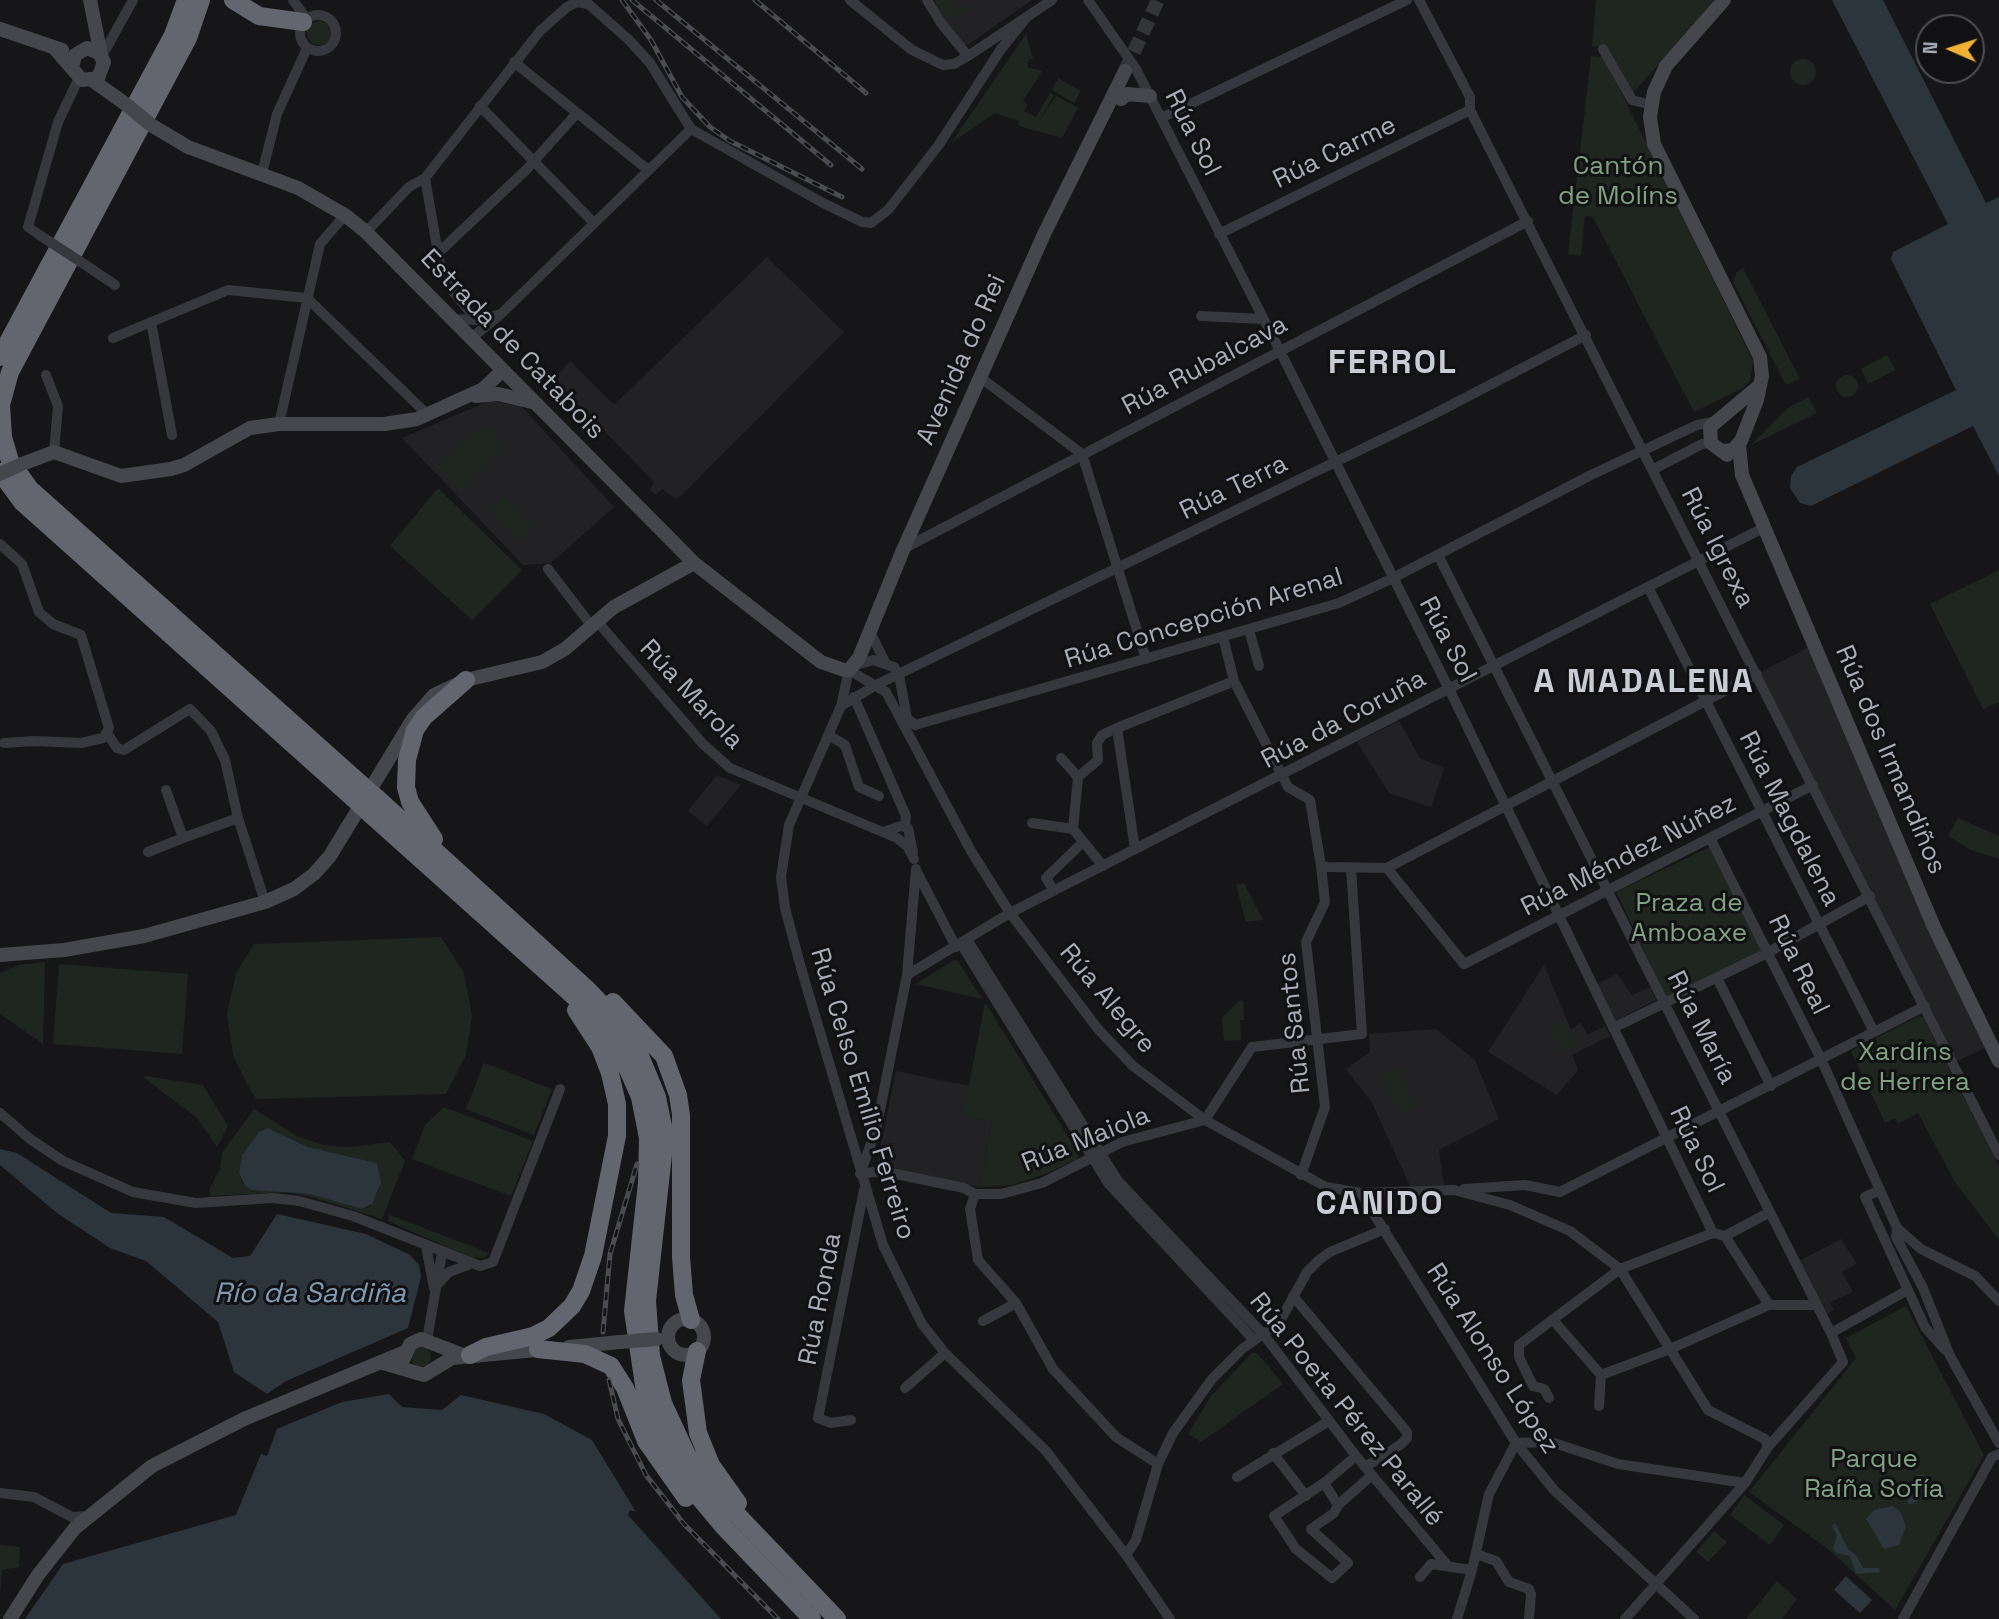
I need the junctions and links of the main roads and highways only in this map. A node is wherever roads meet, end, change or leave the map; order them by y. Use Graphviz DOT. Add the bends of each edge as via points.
graph roads {
  1 [pos="90,0"];
  2 [pos="184,0"];
  3 [pos="201,0"];
  4 [pos="233,0"];
  5 [pos="1724,0"];
  6 [pos="305,20"];
  7 [pos="0,29"];
  8 [pos="97,31"];
  9 [pos="54,49"];
  10 [pos="82,50"];
  11 [pos="102,56"];
  12 [pos="87,75"];
  13 [pos="1150,96"];
  14 [pos="1121,99"];
  15 [pos="1075,169"];
  16 [pos="0,357"];
  17 [pos="506,377"];
  18 [pos="1761,382"];
  19 [pos="498,394"];
  20 [pos="468,397"];
  21 [pos="531,402"];
  22 [pos="1716,420"];
  23 [pos="1741,438"];
  24 [pos="1716,447"];
  25 [pos="0,473"];
  26 [pos="1742,475"];
  27 [pos="694,563"];
  28 [pos="849,670"];
  29 [pos="466,680"];
  30 [pos="358,792"];
  31 [pos="373,806"];
  32 [pos="446,860"];
  33 [pos="526,932"];
  34 [pos="524,953"];
  35 [pos="0,955"];
  36 [pos="1999,1061"];
  37 [pos="691,1320"];
  38 [pos="663,1339"];
  39 [pos="431,1343"];
  40 [pos="538,1349"];
  41 [pos="697,1351"];
  42 [pos="405,1352"];
  43 [pos="467,1355"];
  44 [pos="383,1363"];
  45 [pos="437,1367"];
  46 [pos="410,1370"];
  47 [pos="767,1546"];
  48 [pos="815,1613"];
  49 [pos="10,1619"];
  50 [pos="837,1619"];
  51 [pos="845,1619"];
  1 -- 8 [label="main road"];
  2 -- 16 [label="highway" via="179,22"];
  3 -- 30 [label="highway" via="188,37 9,372 1,405 3,437 10,461 30,489"];
  4 -- 6 [label="highway" via="259,16"];
  5 -- 18 [label="main road" via="1667,66 1651,105 1654,144 1755,344"];
  7 -- 9 [label="main road, Estrada de Catabois"];
  8 -- 10 [label="main road"];
  8 -- 11 [label="main road"];
  9 -- 10 [label="main road, Estrada de Catabois"];
  9 -- 12 [label="main road, Estrada de Catabois"];
  10 -- 11 [label="main road, Estrada de Catabois"];
  10 -- 12 [label="main road" via="75,55"];
  11 -- 12 [label="main road"];
  12 -- 17 [label="main road, Estrada de Catabois, bridge" via="151,125 188,147 298,188 345,215"];
  13 -- 14 [label="main road" via="1127,94"];
  14 -- 15 [label="main road" via="1091,157"];
  14 -- 15 [label="main road, Avenida do Rei" via="1131,70"];
  15 -- 28 [label="main road, Avenida do Rei" via="859,658"];
  17 -- 19 [label="main road"];
  17 -- 20 [label="main road"];
  17 -- 21 [label="main road, Estrada de Catabois"];
  18 -- 22 [label="main road"];
  18 -- 23 [label="main road"];
  19 -- 20 [label="main road"];
  19 -- 21 [label="main road"];
  20 -- 25 [label="main road, bridge" via="408,421 279,424 241,431 184,465 127,476 111,475 54,452"];
  21 -- 27 [label="main road, Estrada de Catabois"];
  22 -- 23 [label="main road" via="1734,419"];
  22 -- 24 [label="main road" via="1708,432"];
  23 -- 24 [label="main road" via="1733,450"];
  23 -- 26 [label="main road, Rúa dos Irmandiños"];
  24 -- 26 [label="main road, Rúa dos Irmandiños"];
  25 -- 30 [label="highway" via="22,502"];
  26 -- 36 [label="main road, Rúa dos Irmandiños" via="1934,927"];
  27 -- 28 [label="main road, Estrada de Catabois" via="821,662"];
  27 -- 29 [label="main road" via="614,607 565,649 542,662"];
  29 -- 32 [label="highway" via="434,706 415,730 405,772 410,802"];
  29 -- 35 [label="main road" via="442,689 422,707 323,864 304,882 265,902 144,936"];
  30 -- 31 [label="highway, bridge"];
  31 -- 32 [label="highway"];
  31 -- 34 [label="highway"];
  32 -- 33 [label="highway"];
  33 -- 37 [label="highway" via="649,1036 673,1075 681,1115 681,1257"];
  33 -- 47 [label="highway" via="614,1017 638,1051 657,1097 665,1136 647,1301 655,1374 687,1455 706,1482"];
  34 -- 43 [label="highway" via="584,1019 600,1047 617,1104 617,1136 593,1256 572,1306 550,1328 533,1336"];
  34 -- 48 [label="highway" via="600,1022 640,1097 648,1138 647,1183 633,1311 640,1375 657,1428 692,1489 723,1527"];
  37 -- 38 [label="main road" via="675,1323"];
  37 -- 41 [label="main road" via="704,1336"];
  38 -- 40 [label="main road, bridge"];
  38 -- 41 [label="main road" via="676,1352"];
  39 -- 42 [label="main road" via="415,1341"];
  39 -- 43 [label="main road"];
  39 -- 45 [label="main road" via="440,1356"];
  40 -- 43 [label="main road"];
  40 -- 48 [label="highway" via="585,1354 611,1366 667,1474 726,1542"];
  41 -- 47 [label="highway" via="691,1380 698,1433 711,1465"];
  42 -- 44 [label="main road"];
  42 -- 46 [label="main road"];
  43 -- 45 [label="main road"];
  44 -- 46 [label="main road"];
  44 -- 49 [label="main road" via="257,1413 152,1466 65,1540"];
  45 -- 46 [label="main road" via="424,1375"];
  47 -- 48 [label="highway"];
  48 -- 50 [label="highway"];
  48 -- 51 [label="highway"];
}
